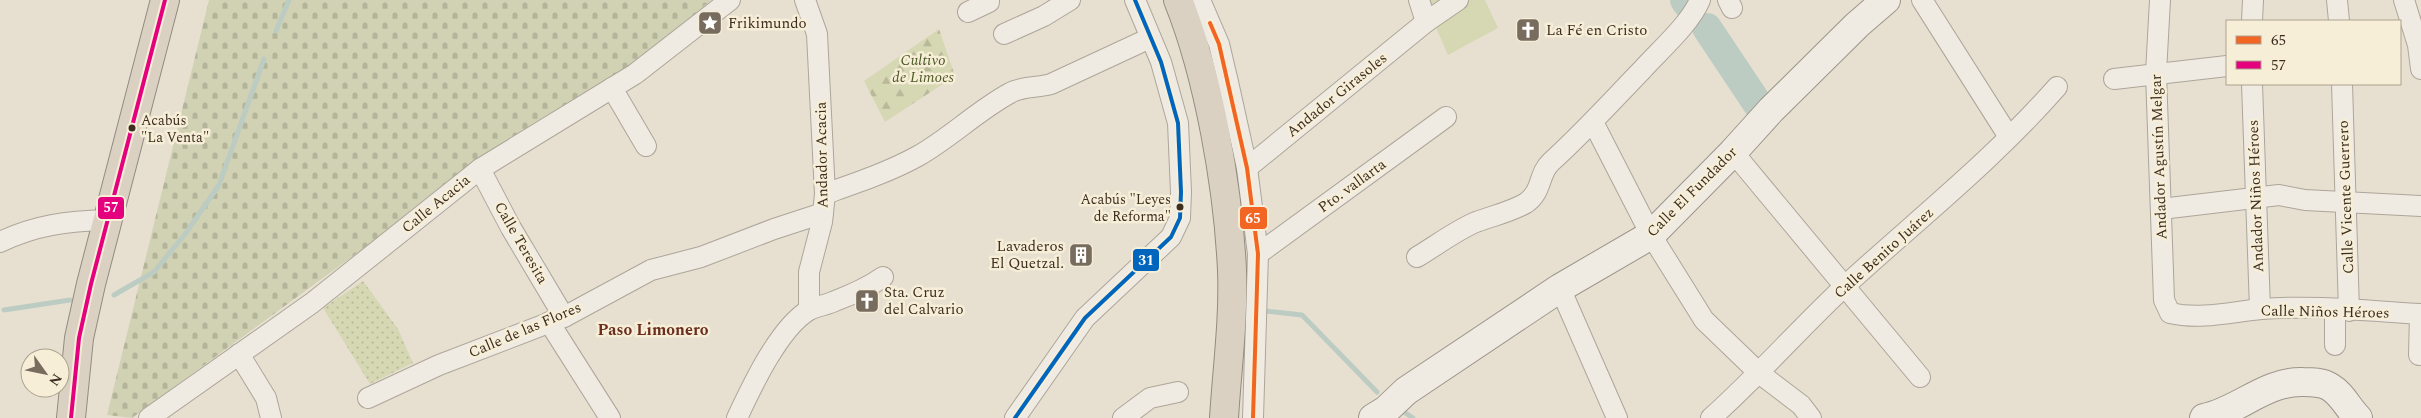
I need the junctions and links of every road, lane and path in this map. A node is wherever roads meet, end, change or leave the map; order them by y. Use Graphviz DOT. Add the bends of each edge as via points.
graph roads {
  1 [pos="165,0"];
  2 [pos="730,0"];
  3 [pos="805,0"];
  4 [pos="988,0"];
  5 [pos="1070,0"];
  6 [pos="1135,0"];
  7 [pos="1178,0"];
  8 [pos="1200,0"];
  9 [pos="1419,0"];
  10 [pos="1458,0"];
  11 [pos="1700,0"];
  12 [pos="1886,0"];
  13 [pos="1922,0"];
  14 [pos="2160,0"];
  15 [pos="2253,0"];
  16 [pos="2337,0"];
  17 [pos="2404,0"];
  18 [pos="2421,3"];
  19 [pos="968,12"];
  20 [pos="2252,20"];
  21 [pos="2339,20"];
  22 [pos="1426,22"];
  23 [pos="1004,34"];
  24 [pos="1150,38"];
  25 [pos="2226,66"];
  26 [pos="2421,69"];
  27 [pos="2156,73"];
  28 [pos="2114,79"];
  29 [pos="2252,85"];
  30 [pos="2342,85"];
  31 [pos="612,88"];
  32 [pos="2057,88"];
  33 [pos="1446,117"];
  34 [pos="1594,122"];
  35 [pos="2009,137"];
  36 [pos="646,146"];
  37 [pos="1733,152"];
  38 [pos="1247,168"];
  39 [pos="480,169"];
  40 [pos="2256,197"];
  41 [pos="2347,203"];
  42 [pos="824,204"];
  43 [pos="2421,206"];
  44 [pos="2161,209"];
  45 [pos="107,220"];
  46 [pos="1651,235"];
  47 [pos="0,242"];
  48 [pos="1258,254"];
  49 [pos="1417,257"];
  50 [pos="883,277"];
  51 [pos="1846,286"];
  52 [pos="1560,288"];
  53 [pos="2260,309"];
  54 [pos="809,310"];
  55 [pos="2342,310"];
  56 [pos="2170,313"];
  57 [pos="2420,314"];
  58 [pos="556,319"];
  59 [pos="2335,345"];
  60 [pos="239,354"];
  61 [pos="2419,355"];
  62 [pos="1758,372"];
  63 [pos="1920,378"];
  64 [pos="1178,392"];
  65 [pos="368,398"];
  66 [pos="73,417"];
  67 [pos="149,418"];
  68 [pos="271,418"];
  69 [pos="610,418"];
  70 [pos="738,418"];
  71 [pos="1015,418"];
  72 [pos="1123,418"];
  73 [pos="1224,418"];
  74 [pos="1253,418"];
  75 [pos="1373,418"];
  76 [pos="1617,418"];
  77 [pos="1711,418"];
  78 [pos="1810,418"];
  79 [pos="2204,418"];
  80 [pos="2358,418"];
  1 -- 45 [label="highway"];
  2 -- 31 [label="street, Calle Acacia" via="635,74"];
  3 -- 42 [label="street, Andador Acacia" via="817,34"];
  4 -- 19 [label="street"];
  5 -- 23 [label="street"];
  6 -- 24 [label="street"];
  7 -- 73 [label="highway" via="1187,22 1211,115 1226,208 1232,272"];
  8 -- 38 [label="street" via="1219,44"];
  9 -- 22 [label="street"];
  10 -- 22 [label="street, Andador Girasoles"];
  11 -- 34 [label="street" via="1696,10"];
  12 -- 37 [label="street, Calle El Fundador" via="1771,110"];
  13 -- 35 [label="street"];
  14 -- 27 [label="street, Andador Agustín Melgar"];
  15 -- 20 [label="street"];
  16 -- 21 [label="street"];
  17 -- 18 [label="street"];
  17 -- 26 [label="street" via="2418,45"];
  22 -- 38 [label="street, Andador Girasoles"];
  24 -- 42 [label="street, Calle de las Flores" via="1050,84 1010,93 917,157"];
  24 -- 71 [label="street" via="1178,123 1180,218 1171,236 1085,318"];
  25 -- 27 [label="street"];
  27 -- 28 [label="street"];
  27 -- 44 [label="street, Andador Agustín Melgar"];
  29 -- 40 [label="street, Andador Niños Héroes"];
  30 -- 41 [label="street, Calle Vicente Guerrero"];
  31 -- 36 [label="street"];
  31 -- 39 [label="street, Calle Acacia"];
  32 -- 35 [label="street, Calle Benito Juárez"];
  33 -- 48 [label="street, Pto. vallarta"];
  34 -- 46 [label="street"];
  34 -- 49 [label="street" via="1548,164 1542,174 1541,185 1525,203 1456,232"];
  35 -- 51 [label="street, Calle Benito Juárez"];
  37 -- 46 [label="street, Calle El Fundador"];
  37 -- 51 [label="street"];
  38 -- 48 [label="street"];
  39 -- 58 [label="street, Calle Teresita"];
  39 -- 60 [label="street, Calle Acacia" via="312,302"];
  40 -- 41 [label="street" via="2279,195"];
  40 -- 44 [label="street"];
  40 -- 53 [label="street, Andador Niños Héroes"];
  41 -- 43 [label="street"];
  41 -- 55 [label="street, Calle Vicente Guerrero"];
  42 -- 54 [label="street, Andador Acacia" via="809,272"];
  42 -- 58 [label="street, Calle de las Flores" via="774,229 701,257 651,270"];
  44 -- 56 [label="street, Andador Agustín Melgar" via="2164,300"];
  45 -- 47 [label="street" via="64,221 22,231"];
  45 -- 66 [label="highway" via="79,338"];
  46 -- 52 [label="street, Calle El Fundador"];
  46 -- 62 [label="street" via="1704,320"];
  48 -- 74 [label="street"];
  50 -- 54 [label="street" via="836,301"];
  51 -- 62 [label="street, Calle Benito Juárez"];
  51 -- 63 [label="street"];
  52 -- 75 [label="street, Calle El Fundador" via="1406,390"];
  52 -- 76 [label="street"];
  53 -- 55 [label="street, Calle Niños Héroes"];
  53 -- 56 [label="street, Calle Niños Héroes" via="2186,317"];
  54 -- 70 [label="street" via="772,352 752,385"];
  55 -- 57 [label="street, Calle Niños Héroes"];
  55 -- 59 [label="street, Calle Vicente Guerrero"];
  57 -- 61 [label="street"];
  58 -- 65 [label="street, Calle de las Flores" via="439,365"];
  58 -- 69 [label="street, Calle Teresita"];
  60 -- 67 [label="street, Calle Acacia"];
  60 -- 68 [label="street" via="266,398"];
  62 -- 77 [label="street, Calle Benito Juárez"];
  62 -- 78 [label="street" via="1801,405"];
  64 -- 72 [label="street" via="1150,398"];
  79 -- 80 [label="street" via="2216,416 2258,392 2289,381 2329,386"];
}
